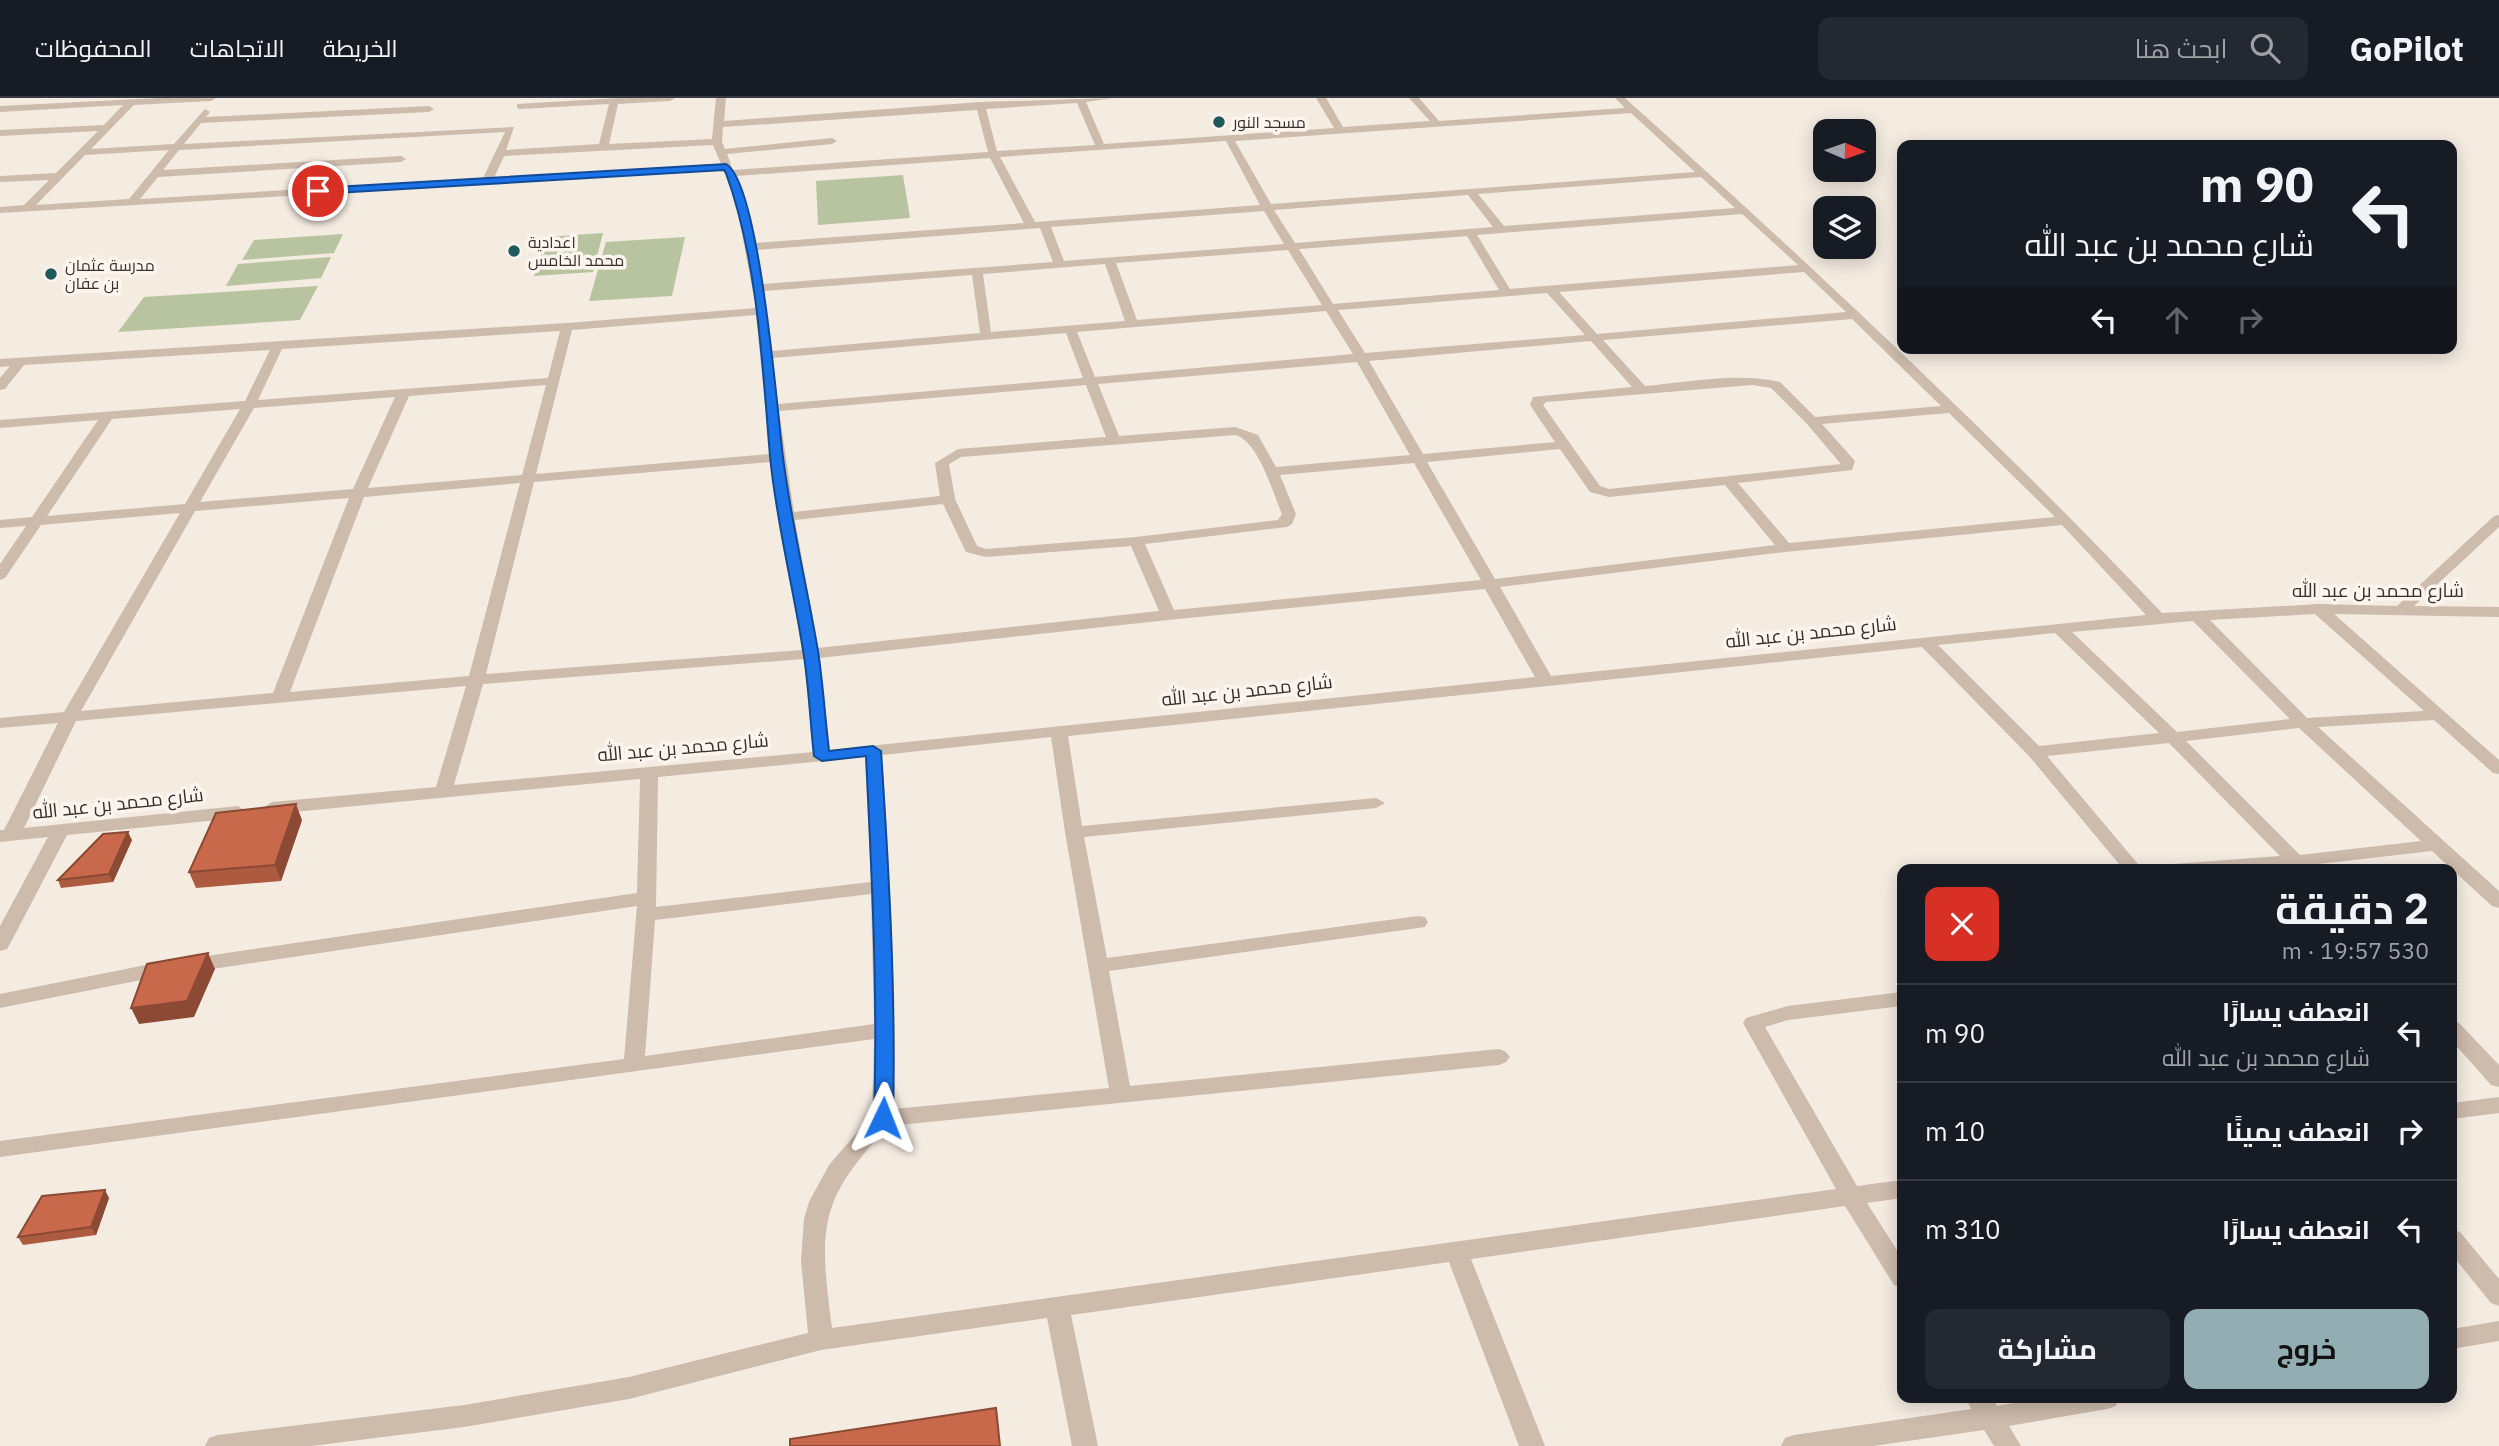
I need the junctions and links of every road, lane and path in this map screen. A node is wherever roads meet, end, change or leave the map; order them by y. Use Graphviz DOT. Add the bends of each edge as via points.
graph roads {
  1 [pos="213,98"];
  2 [pos="435,98"];
  3 [pos="670,98"];
  4 [pos="721,98"];
  5 [pos="1108,98"];
  6 [pos="1321,98"];
  7 [pos="1414,98"];
  8 [pos="1620,98"];
  9 [pos="1080,99"];
  10 [pos="614,101"];
  11 [pos="132,102"];
  12 [pos="522,102"];
  13 [pos="980,105"];
  14 [pos="0,108"];
  15 [pos="1631,110"];
  16 [pos="824,116"];
  17 [pos="198,120"];
  18 [pos="422,121"];
  19 [pos="718,124"];
  20 [pos="1438,125"];
  21 [pos="106,128"];
  22 [pos="511,129"];
  23 [pos="1341,131"];
  24 [pos="0,133"];
  25 [pos="1228,137"];
  26 [pos="832,141"];
  27 [pos="1100,145"];
  28 [pos="177,147"];
  29 [pos="603,147"];
  30 [pos="719,147"];
  31 [pos="83,152"];
  32 [pos="500,153"];
  33 [pos="993,154"];
  34 [pos="838,165"];
  35 [pos="728,170"];
  36 [pos="155,173"];
  37 [pos="393,173"];
  38 [pos="1704,174"];
  39 [pos="59,176"];
  40 [pos="0,179"];
  41 [pos="487,181"];
  42 [pos="1472,193"];
  43 [pos="131,203"];
  44 [pos="1267,207"];
  45 [pos="27,208"];
  46 [pos="0,210"];
  47 [pos="1742,211"];
  48 [pos="1045,226"];
  49 [pos="1032,227"];
  50 [pos="1502,231"];
  51 [pos="1469,233"];
  52 [pos="748,247"];
  53 [pos="1293,247"];
  54 [pos="1110,262"];
  55 [pos="1060,264"];
  56 [pos="1807,268"];
  57 [pos="977,271"];
  58 [pos="758,288"];
  59 [pos="1550,289"];
  60 [pos="1507,293"];
  61 [pos="1329,308"];
  62 [pos="762,312"];
  63 [pos="1856,315"];
  64 [pos="1132,324"];
  65 [pos="567,327"];
  66 [pos="1070,329"];
  67 [pos="985,335"];
  68 [pos="1595,337"];
  69 [pos="277,347"];
  70 [pos="766,355"];
  71 [pos="1361,357"];
  72 [pos="20,362"];
  73 [pos="0,363"];
  74 [pos="1090,380"];
  75 [pos="553,381"];
  76 [pos="0,386"];
  77 [pos="1641,389"];
  78 [pos="404,392"];
  79 [pos="251,402"];
  80 [pos="774,408"];
  81 [pos="1950,409"];
  82 [pos="108,415"];
  83 [pos="1812,421"];
  84 [pos="0,424"];
  85 [pos="1113,439"];
  86 [pos="1561,445"];
  87 [pos="777,457"];
  88 [pos="1420,460"];
  89 [pos="1272,472"];
  90 [pos="528,478"];
  91 [pos="1730,482"];
  92 [pos="358,494"];
  93 [pos="948,499"];
  94 [pos="188,509"];
  95 [pos="788,517"];
  96 [pos="2499,519"];
  97 [pos="2066,520"];
  98 [pos="33,522"];
  99 [pos="0,524"];
  100 [pos="1136,541"];
  101 [pos="1784,548"];
  102 [pos="0,575"];
  103 [pos="1489,584"];
  104 [pos="2319,609"];
  105 [pos="2401,610"];
  106 [pos="2496,614"];
  107 [pos="1168,615"];
  108 [pos="2196,615"];
  109 [pos="2158,618"];
  110 [pos="2060,629"];
  111 [pos="1925,641"];
  112 [pos="811,654"];
  113 [pos="476,680"];
  114 [pos="1545,680"];
  115 [pos="279,698"];
  116 [pos="2436,715"];
  117 [pos="70,716"];
  118 [pos="0,723"];
  119 [pos="2303,723"];
  120 [pos="1059,731"];
  121 [pos="2173,737"];
  122 [pos="873,751"];
  123 [pos="2035,752"];
  124 [pos="822,756"];
  125 [pos="2499,769"];
  126 [pos="649,771"];
  127 [pos="444,790"];
  128 [pos="1376,803"];
  129 [pos="60,831"];
  130 [pos="1074,832"];
  131 [pos="5,836"];
  132 [pos="2437,845"];
  133 [pos="2129,864"];
  134 [pos="2299,864"];
  135 [pos="2307,864"];
  136 [pos="882,887"];
  137 [pos="2499,902"];
  138 [pos="646,907"];
  139 [pos="1418,922"];
  140 [pos="0,944"];
  141 [pos="1099,966"];
  142 [pos="1897,1000"];
  143 [pos="0,1001"];
  144 [pos="886,1030"];
  145 [pos="2457,1033"];
  146 [pos="1499,1057"];
  147 [pos="635,1065"];
  148 [pos="2499,1079"];
  149 [pos="1121,1093"];
  150 [pos="2499,1105"];
  151 [pos="2457,1110"];
  152 [pos="883,1118"];
  153 [pos="0,1149"];
  154 [pos="1897,1190"];
  155 [pos="1851,1196"];
  156 [pos="2457,1245"];
  157 [pos="1457,1253"];
  158 [pos="1897,1270"];
  159 [pos="2499,1296"];
  160 [pos="1057,1307"];
  161 [pos="2499,1331"];
  162 [pos="2457,1338"];
  163 [pos="821,1340"];
  164 [pos="2045,1403"];
  165 [pos="1984,1408"];
  166 [pos="218,1446"];
  167 [pos="1085,1446"];
  168 [pos="1532,1446"];
  169 [pos="1794,1446"];
  170 [pos="2008,1446"];
  1 -- 11 [label="street"];
  1 -- 17 [label="street"];
  2 -- 18 [label="street"];
  3 -- 10 [label="street"];
  4 -- 19 [label="street"];
  5 -- 9 [label="street"];
  6 -- 23 [label="street"];
  7 -- 20 [label="street"];
  8 -- 15 [label="street"];
  9 -- 13 [label="street"];
  9 -- 27 [label="street"];
  10 -- 12 [label="street"];
  10 -- 29 [label="street"];
  11 -- 14 [label="street"];
  11 -- 21 [label="street"];
  12 -- 22 [label="street"];
  13 -- 16 [label="street" via="902,105"];
  13 -- 33 [label="street"];
  15 -- 20 [label="street"];
  15 -- 38 [label="street"];
  16 -- 19 [label="street"];
  16 -- 26 [label="street"];
  17 -- 18 [label="street"];
  17 -- 28 [label="street"];
  18 -- 22 [label="street"];
  18 -- 28 [label="street"];
  18 -- 37 [label="street"];
  19 -- 30 [label="street"];
  20 -- 23 [label="street"];
  21 -- 24 [label="street"];
  21 -- 31 [label="street"];
  22 -- 32 [label="street"];
  23 -- 25 [label="street"];
  25 -- 27 [label="street"];
  25 -- 44 [label="street"];
  26 -- 30 [label="street"];
  26 -- 34 [label="street"];
  27 -- 33 [label="street"];
  28 -- 31 [label="street"];
  28 -- 36 [label="street"];
  29 -- 30 [label="street"];
  29 -- 32 [label="street"];
  30 -- 35 [label="street"];
  31 -- 39 [label="street"];
  32 -- 41 [label="street"];
  33 -- 34 [label="street"];
  33 -- 49 [label="street"];
  34 -- 35 [label="street"];
  35 -- 41 [label="street"];
  35 -- 52 [label="street" via="741,202"];
  36 -- 37 [label="street"];
  36 -- 43 [label="street"];
  37 -- 41 [label="street"];
  37 -- 43 [label="street"];
  38 -- 42 [label="street"];
  38 -- 47 [label="street"];
  39 -- 40 [label="street"];
  39 -- 45 [label="street"];
  42 -- 44 [label="street"];
  42 -- 50 [label="street"];
  43 -- 45 [label="street"];
  44 -- 48 [label="street"];
  44 -- 53 [label="street"];
  45 -- 46 [label="street"];
  47 -- 50 [label="street"];
  47 -- 56 [label="street"];
  48 -- 49 [label="street"];
  48 -- 55 [label="street"];
  49 -- 52 [label="street"];
  50 -- 51 [label="street"];
  51 -- 53 [label="street"];
  51 -- 60 [label="street"];
  52 -- 58 [label="street"];
  53 -- 54 [label="street"];
  53 -- 61 [label="street"];
  54 -- 55 [label="street"];
  54 -- 64 [label="street"];
  55 -- 57 [label="street"];
  56 -- 59 [label="street"];
  56 -- 63 [label="street"];
  57 -- 58 [label="street"];
  57 -- 67 [label="street"];
  58 -- 62 [label="street"];
  59 -- 60 [label="street"];
  59 -- 68 [label="street"];
  60 -- 61 [label="street"];
  61 -- 64 [label="street"];
  61 -- 71 [label="street"];
  62 -- 65 [label="street"];
  62 -- 70 [label="street"];
  63 -- 68 [label="street"];
  63 -- 81 [label="street"];
  64 -- 66 [label="street"];
  65 -- 69 [label="street"];
  65 -- 75 [label="street"];
  66 -- 67 [label="street"];
  66 -- 74 [label="street"];
  67 -- 70 [label="street"];
  68 -- 71 [label="street"];
  68 -- 77 [label="street"];
  69 -- 72 [label="street"];
  69 -- 79 [label="street"];
  70 -- 80 [label="street"];
  71 -- 74 [label="street"];
  71 -- 88 [label="street"];
  72 -- 73 [label="street"];
  72 -- 76 [label="street"];
  74 -- 80 [label="street"];
  74 -- 85 [label="street"];
  75 -- 78 [label="street"];
  75 -- 90 [label="street"];
  77 -- 83 [label="street" via="1761,381 1775,385"];
  77 -- 86 [label="street" via="1538,400 1536,405"];
  78 -- 79 [label="street"];
  78 -- 92 [label="street"];
  79 -- 82 [label="street"];
  79 -- 94 [label="street"];
  80 -- 87 [label="street"];
  81 -- 83 [label="street"];
  81 -- 97 [label="street"];
  82 -- 84 [label="street"];
  82 -- 98 [label="street"];
  83 -- 91 [label="street" via="1848,461 1847,467"];
  85 -- 89 [label="street" via="1242,431 1253,438"];
  85 -- 93 [label="street" via="950,456 942,463"];
  86 -- 88 [label="street"];
  86 -- 91 [label="street" via="1595,489 1602,491"];
  87 -- 90 [label="street"];
  87 -- 95 [label="street"];
  88 -- 89 [label="street"];
  88 -- 103 [label="street"];
  89 -- 100 [label="street" via="1289,514 1282,524"];
  90 -- 92 [label="street"];
  90 -- 113 [label="street"];
  91 -- 101 [label="street"];
  92 -- 94 [label="street"];
  92 -- 115 [label="street"];
  93 -- 95 [label="street"];
  93 -- 100 [label="street" via="971,549 978,551"];
  94 -- 98 [label="street"];
  94 -- 117 [label="street"];
  95 -- 112 [label="street"];
  96 -- 105 [label="street"];
  97 -- 101 [label="street"];
  97 -- 109 [label="street"];
  98 -- 99 [label="street"];
  98 -- 102 [label="street"];
  100 -- 107 [label="street"];
  101 -- 103 [label="street"];
  103 -- 107 [label="street"];
  103 -- 114 [label="street"];
  104 -- 105 [label="street, شارع محمد بن عبد الله"];
  104 -- 108 [label="street, شارع محمد بن عبد الله"];
  104 -- 116 [label="street"];
  105 -- 106 [label="street, شارع محمد بن عبد الله"];
  107 -- 112 [label="street"];
  108 -- 109 [label="street, شارع محمد بن عبد الله"];
  108 -- 119 [label="street"];
  109 -- 110 [label="street, شارع محمد بن عبد الله"];
  110 -- 111 [label="street, شارع محمد بن عبد الله"];
  110 -- 121 [label="street"];
  111 -- 114 [label="street, شارع محمد بن عبد الله"];
  111 -- 123 [label="street"];
  112 -- 113 [label="street"];
  112 -- 124 [label="street"];
  113 -- 115 [label="street"];
  113 -- 127 [label="street"];
  114 -- 120 [label="street, شارع محمد بن عبد الله"];
  115 -- 117 [label="street"];
  116 -- 119 [label="street"];
  116 -- 125 [label="street"];
  117 -- 118 [label="street"];
  117 -- 131 [label="street"];
  119 -- 121 [label="street"];
  119 -- 132 [label="street"];
  120 -- 122 [label="street, شارع محمد بن عبد الله"];
  120 -- 130 [label="street"];
  121 -- 123 [label="street"];
  121 -- 134 [label="street"];
  122 -- 124 [label="street, شارع محمد بن عبد الله"];
  122 -- 136 [label="street"];
  123 -- 133 [label="street"];
  124 -- 126 [label="street, شارع محمد بن عبد الله"];
  126 -- 127 [label="street, شارع محمد بن عبد الله"];
  126 -- 138 [label="street"];
  127 -- 129 [label="street, شارع محمد بن عبد الله"];
  128 -- 130 [label="street"];
  129 -- 131 [label="street, شارع محمد بن عبد الله"];
  129 -- 140 [label="street"];
  130 -- 141 [label="street"];
  132 -- 135 [label="street"];
  132 -- 137 [label="street"];
  136 -- 138 [label="street"];
  136 -- 144 [label="street"];
  138 -- 143 [label="street" via="151,971"];
  138 -- 147 [label="street"];
  139 -- 141 [label="street"];
  141 -- 149 [label="street"];
  142 -- 155 [label="street" via="1788,1013 1753,1023"];
  144 -- 147 [label="street"];
  144 -- 152 [label="street"];
  145 -- 148 [label="street"];
  146 -- 149 [label="street"];
  147 -- 153 [label="street"];
  149 -- 152 [label="street"];
  150 -- 151 [label="street"];
  152 -- 163 [label="street" via="847,1155 820,1204 813,1237"];
  154 -- 155 [label="street"];
  155 -- 157 [label="street"];
  155 -- 158 [label="street"];
  156 -- 159 [label="street"];
  157 -- 160 [label="street"];
  157 -- 168 [label="street"];
  160 -- 163 [label="street"];
  160 -- 167 [label="street"];
  161 -- 162 [label="street"];
  163 -- 166 [label="street" via="629,1388 464,1416"];
  164 -- 165 [label="street"];
  165 -- 169 [label="street"];
  165 -- 170 [label="street"];
}
